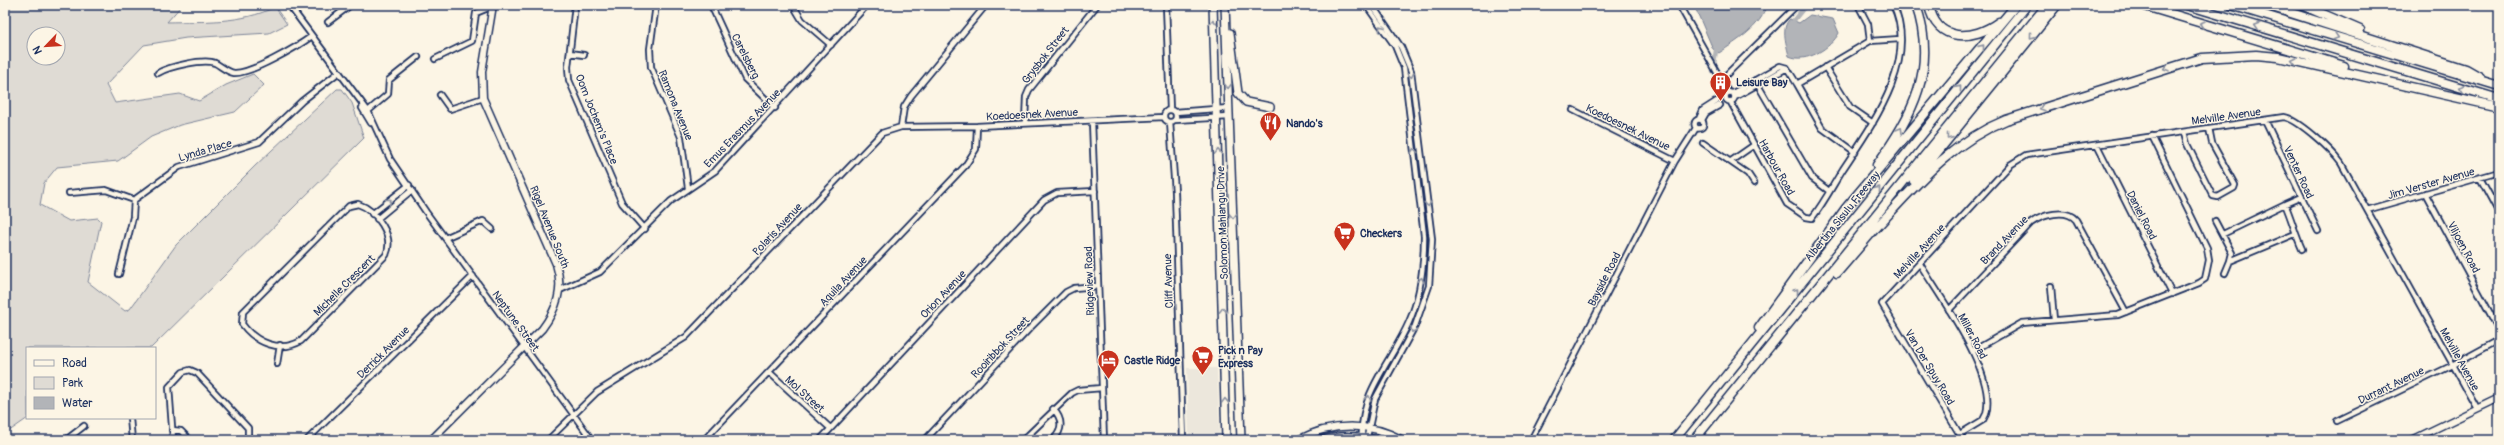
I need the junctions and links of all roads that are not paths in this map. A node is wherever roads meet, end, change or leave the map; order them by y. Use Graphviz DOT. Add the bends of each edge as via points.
graph roads {
  1 [pos="298,5"];
  2 [pos="346,5"];
  3 [pos="574,5"];
  4 [pos="656,5"];
  5 [pos="711,5"];
  6 [pos="793,5"];
  7 [pos="867,5"];
  8 [pos="986,5"];
  9 [pos="1097,5"];
  10 [pos="1166,5"];
  11 [pos="1213,5"];
  12 [pos="1226,5"];
  13 [pos="1366,5"];
  14 [pos="1372,5"];
  15 [pos="1679,5"];
  16 [pos="1797,5"];
  17 [pos="1858,5"];
  18 [pos="1893,5"];
  19 [pos="1916,5"];
  20 [pos="1929,5"];
  21 [pos="2047,5"];
  22 [pos="2142,5"];
  23 [pos="2187,5"];
  24 [pos="2231,5"];
  25 [pos="2266,5"];
  26 [pos="2302,5"];
  27 [pos="493,6"];
  28 [pos="2026,6"];
  29 [pos="2057,6"];
  30 [pos="291,7"];
  31 [pos="2013,9"];
  32 [pos="328,22"];
  33 [pos="312,36"];
  34 [pos="1900,39"];
  35 [pos="1870,41"];
  36 [pos="831,46"];
  37 [pos="2403,48"];
  38 [pos="570,53"];
  39 [pos="584,54"];
  40 [pos="418,57"];
  41 [pos="435,58"];
  42 [pos="1825,67"];
  43 [pos="158,72"];
  44 [pos="338,72"];
  45 [pos="1722,79"];
  46 [pos="1756,82"];
  47 [pos="1796,84"];
  48 [pos="2496,85"];
  49 [pos="2414,86"];
  50 [pos="440,95"];
  51 [pos="483,98"];
  52 [pos="1726,99"];
  53 [pos="2499,99"];
  54 [pos="1270,107"];
  55 [pos="2499,107"];
  56 [pos="775,108"];
  57 [pos="1229,108"];
  58 [pos="1170,110"];
  59 [pos="1573,110"];
  60 [pos="367,112"];
  61 [pos="1175,112"];
  62 [pos="1217,113"];
  63 [pos="1164,117"];
  64 [pos="1229,117"];
  65 [pos="1175,120"];
  66 [pos="1700,120"];
  67 [pos="2265,120"];
  68 [pos="1092,121"];
  69 [pos="1024,122"];
  70 [pos="1170,122"];
  71 [pos="1873,123"];
  72 [pos="977,126"];
  73 [pos="901,127"];
  74 [pos="1696,128"];
  75 [pos="2209,128"];
  76 [pos="2184,132"];
  77 [pos="2152,136"];
  78 [pos="1703,143"];
  79 [pos="1754,145"];
  80 [pos="2097,145"];
  81 [pos="1855,152"];
  82 [pos="1675,161"];
  83 [pos="1731,161"];
  84 [pos="2499,172"];
  85 [pos="2480,178"];
  86 [pos="1754,183"];
  87 [pos="409,188"];
  88 [pos="688,188"];
  89 [pos="1095,191"];
  90 [pos="1829,191"];
  91 [pos="69,193"];
  92 [pos="2424,193"];
  93 [pos="2301,196"];
  94 [pos="134,200"];
  95 [pos="2285,204"];
  96 [pos="1846,208"];
  97 [pos="2367,210"];
  98 [pos="2499,213"];
  99 [pos="372,214"];
  100 [pos="377,219"];
  101 [pos="2215,221"];
  102 [pos="644,228"];
  103 [pos="1876,228"];
  104 [pos="492,229"];
  105 [pos="2318,231"];
  106 [pos="2223,234"];
  107 [pos="2295,234"];
  108 [pos="445,238"];
  109 [pos="2302,249"];
  110 [pos="2230,260"];
  111 [pos="1920,264"];
  112 [pos="2225,273"];
  113 [pos="119,274"];
  114 [pos="473,276"];
  115 [pos="1097,286"];
  116 [pos="2051,286"];
  117 [pos="560,290"];
  118 [pos="2172,294"];
  119 [pos="1882,304"];
  120 [pos="1949,310"];
  121 [pos="2126,312"];
  122 [pos="2054,320"];
  123 [pos="2499,330"];
  124 [pos="2499,340"];
  125 [pos="280,345"];
  126 [pos="525,348"];
  127 [pos="1973,351"];
  128 [pos="277,364"];
  129 [pos="2453,365"];
  130 [pos="769,372"];
  131 [pos="1102,388"];
  132 [pos="2499,398"];
  133 [pos="2478,408"];
  134 [pos="1053,409"];
  135 [pos="574,415"];
  136 [pos="130,419"];
  137 [pos="1690,419"];
  138 [pos="2337,421"];
  139 [pos="84,426"];
  140 [pos="1365,427"];
  141 [pos="830,428"];
  142 [pos="172,430"];
  143 [pos="1060,432"];
  144 [pos="1066,432"];
  145 [pos="1701,432"];
  146 [pos="1960,434"];
  147 [pos="1365,437"];
  148 [pos="66,440"];
  149 [pos="132,440"];
  150 [pos="173,440"];
  151 [pos="190,440"];
  152 [pos="248,440"];
  153 [pos="307,440"];
  154 [pos="431,440"];
  155 [pos="548,440"];
  156 [pos="592,440"];
  157 [pos="704,440"];
  158 [pos="820,440"];
  159 [pos="925,440"];
  160 [pos="1023,440"];
  161 [pos="1053,440"];
  162 [pos="1104,440"];
  163 [pos="1183,440"];
  164 [pos="1226,440"];
  165 [pos="1241,440"];
  166 [pos="1298,440"];
  167 [pos="1321,440"];
  168 [pos="1380,440"];
  169 [pos="1403,440"];
  170 [pos="1531,440"];
  171 [pos="1674,440"];
  172 [pos="1694,440"];
  173 [pos="1963,440"];
  174 [pos="2412,440"];
  1 -- 30 [label="street"];
  2 -- 32 [label="street" via="346,10"];
  3 -- 38 [label="street, Oom Jochem's Place"];
  4 -- 88 [label="street, Ramona Avenue" via="650,49 651,67 681,137"];
  5 -- 56 [label="street, Carelsberg" via="745,80"];
  6 -- 36 [label="street" via="802,20"];
  7 -- 36 [label="street, Emus Erasmus Avenue"];
  8 -- 73 [label="street" via="911,96 904,108"];
  9 -- 69 [label="street, Grysbok Street" via="1028,90"];
  10 -- 58 [label="street"];
  62 -- 11 [label="main road, Solomon Mahlangu Drive, one-way"];
  12 -- 54 [label="main road" via="1238,93 1246,102"];
  12 -- 57 [label="main road, Solomon Mahlangu Drive, one-way"];
  140 -- 13 [label="street, one-way" via="1369,395 1411,317 1421,283 1424,260 1424,236 1404,68 1395,46"];
  14 -- 140 [label="street, one-way" via="1401,48 1411,71 1432,239 1429,286 1423,308 1375,399"];
  15 -- 45 [label="street, Harbour Road"];
  16 -- 45 [label="street"];
  17 -- 35 [label="street" via="1868,24"];
  18 -- 34 [label="street"];
  96 -- 19 [label="highway, one-way" via="1893,142 1918,94 1924,71 1925,46 1922,22"];
  20 -- 31 [label="highway" via="1930,12 1939,25 1962,36 1982,33"];
  21 -- 145 [label="highway"];
  49 -- 22 [label="highway, one-way"];
  53 -- 23 [label="highway, one-way"];
  24 -- 48 [label="highway, one-way"];
  25 -- 37 [label="highway"];
  26 -- 37 [label="highway"];
  27 -- 41 [label="street" via="476,13 472,41"];
  27 -- 51 [label="main road, Rigel Avenue South" via="482,72"];
  137 -- 28 [label="highway, Albertina Sisulu Freeway, one-way"];
  29 -- 103 [label="highway, one-way"];
  30 -- 33 [label="street, Neptune Street"];
  96 -- 31 [label="highway, one-way"];
  33 -- 43 [label="street" via="291,51 240,72 230,72 209,62 171,67"];
  33 -- 44 [label="street, Neptune Street"];
  34 -- 35 [label="street"];
  34 -- 71 [label="street" via="1900,52 1885,104"];
  35 -- 42 [label="street"];
  36 -- 56 [label="street, Emus Erasmus Avenue"];
  37 -- 48 [label="highway" via="2466,69"];
  38 -- 39 [label="street"];
  38 -- 102 [label="street, Oom Jochem's Place" via="568,75 573,89 624,207"];
  40 -- 60 [label="street" via="389,80 388,94"];
  42 -- 47 [label="street"];
  42 -- 71 [label="street" via="1850,107"];
  44 -- 60 [label="street, Neptune Street"];
  44 -- 94 [label="street, Lynda Place" via="302,101 259,142 174,169"];
  45 -- 52 [label="street, Harbour Road"];
  46 -- 47 [label="street" via="1780,66 1787,68"];
  46 -- 52 [label="street"];
  46 -- 90 [label="street" via="1812,178"];
  47 -- 81 [label="street" via="1822,128"];
  49 -- 55 [label="highway"];
  49 -- 103 [label="highway, one-way" via="2278,57 2256,55 2215,57 2174,65 2006,120 1977,133 1936,164"];
  50 -- 51 [label="street" via="450,109"];
  51 -- 117 [label="main road, Rigel Avenue South" via="556,264"];
  52 -- 66 [label="street" via="1703,110"];
  52 -- 79 [label="street, Harbour Road"];
  56 -- 88 [label="street, Emus Erasmus Avenue" via="715,171"];
  57 -- 62 [label="street"];
  57 -- 64 [label="main road, Solomon Mahlangu Drive"];
  58 -- 61 [label="street"];
  58 -- 63 [label="street"];
  59 -- 82 [label="street, Koedoesnek Avenue"];
  60 -- 87 [label="street, Neptune Street" via="387,155"];
  61 -- 62 [label="street"];
  61 -- 65 [label="street"];
  62 -- 64 [label="street"];
  62 -- 65 [label="street"];
  164 -- 62 [label="main road, Solomon Mahlangu Drive, one-way"];
  63 -- 68 [label="street, Koedoesnek Avenue"];
  63 -- 70 [label="street"];
  64 -- 165 [label="main road, Solomon Mahlangu Drive, one-way"];
  65 -- 70 [label="street"];
  66 -- 74 [label="street" via="1694,122"];
  66 -- 74 [label="street" via="1702,127"];
  67 -- 75 [label="street, Melville Avenue"];
  67 -- 93 [label="street, Venter Road"];
  67 -- 97 [label="street, Melville Avenue" via="2288,117 2331,150"];
  68 -- 69 [label="street, Koedoesnek Avenue"];
  68 -- 89 [label="street, Ridgeview Road"];
  69 -- 72 [label="street, Koedoesnek Avenue"];
  70 -- 163 [label="street, Cliff Avenue"];
  71 -- 81 [label="street"];
  72 -- 73 [label="street, Koedoesnek Avenue"];
  72 -- 130 [label="street, Aquila Avenue" via="976,150 965,166"];
  73 -- 135 [label="street, Polaris Avenue" via="888,130 875,138 686,337 597,392"];
  74 -- 82 [label="street, Bayside Road"];
  75 -- 76 [label="street, Melville Avenue"];
  75 -- 76 [label="street" via="2212,143 2235,185 2218,197 2213,196 2191,154"];
  76 -- 77 [label="street, Melville Avenue"];
  77 -- 80 [label="street, Melville Avenue"];
  77 -- 118 [label="street" via="2208,252 2205,279"];
  78 -- 83 [label="street"];
  79 -- 83 [label="street"];
  79 -- 90 [label="street, Harbour Road" via="1788,205 1809,218 1814,216"];
  80 -- 111 [label="street, Melville Avenue" via="2018,158"];
  80 -- 118 [label="street, Daniel Road"];
  81 -- 90 [label="street"];
  82 -- 170 [label="street, Bayside Road"];
  83 -- 86 [label="street" via="1751,176"];
  84 -- 85 [label="street, Jim Verster Avenue"];
  85 -- 92 [label="street, Jim Verster Avenue"];
  85 -- 98 [label="street"];
  99 -- 87 [label="street, one-way"];
  87 -- 100 [label="street"];
  87 -- 108 [label="street, Neptune Street"];
  88 -- 102 [label="street, Emus Erasmus Avenue"];
  89 -- 115 [label="street, Ridgeview Road"];
  89 -- 141 [label="street, Orion Avenue" via="1057,193 1044,200"];
  91 -- 94 [label="street" via="106,190"];
  92 -- 97 [label="street, Jim Verster Avenue"];
  92 -- 123 [label="street, Viljoen Road"];
  93 -- 95 [label="street"];
  93 -- 105 [label="street, Venter Road"];
  94 -- 113 [label="street" via="133,218"];
  95 -- 106 [label="street"];
  95 -- 107 [label="street" via="2295,226"];
  96 -- 137 [label="highway"];
  97 -- 129 [label="street, Melville Avenue"];
  99 -- 100 [label="street, Michelle Crescent"];
  99 -- 125 [label="street, Michelle Crescent" via="361,205 349,206 243,312 242,324 259,341"];
  100 -- 125 [label="street, Michelle Crescent" via="388,235 388,251 385,257 302,341 292,345"];
  101 -- 106 [label="street"];
  102 -- 117 [label="street, Emus Erasmus Avenue" via="600,272"];
  103 -- 145 [label="highway"];
  104 -- 108 [label="street" via="482,221"];
  106 -- 110 [label="street" via="2232,253"];
  107 -- 109 [label="street"];
  107 -- 110 [label="street"];
  108 -- 114 [label="street, Neptune Street"];
  110 -- 112 [label="street"];
  111 -- 119 [label="street, Melville Avenue"];
  111 -- 120 [label="street, Miller Road"];
  114 -- 126 [label="street, Neptune Street"];
  114 -- 153 [label="street, Derrick Avenue"];
  115 -- 131 [label="street, Ridgeview Road"];
  115 -- 159 [label="street, Rooiribbok Street" via="1072,288 1066,292"];
  116 -- 122 [label="street"];
  117 -- 126 [label="main road, Rigel Avenue South" via="549,320"];
  118 -- 121 [label="street"];
  119 -- 146 [label="street, Van Der Spuy Road"];
  120 -- 121 [label="street, Brand Avenue" via="2031,223 2042,217 2066,214 2076,220"];
  120 -- 127 [label="street, Miller Road"];
  121 -- 122 [label="street" via="2112,316"];
  122 -- 127 [label="street" via="2022,323"];
  124 -- 129 [label="street"];
  125 -- 128 [label="street"];
  126 -- 135 [label="street, Neptune Street"];
  126 -- 154 [label="main road, Rigel Avenue South"];
  127 -- 146 [label="street, Miller Road" via="1982,373 1987,412 1983,420"];
  129 -- 133 [label="street, Melville Avenue"];
  129 -- 138 [label="street, Durrant Avenue"];
  130 -- 141 [label="street, Mol Street"];
  130 -- 157 [label="street, Aquila Avenue"];
  131 -- 134 [label="street" via="1078,390"];
  131 -- 162 [label="street, Ridgeview Road"];
  132 -- 133 [label="main road"];
  133 -- 174 [label="main road"];
  134 -- 143 [label="street" via="1060,416"];
  134 -- 160 [label="street"];
  135 -- 155 [label="street, Polaris Avenue"];
  135 -- 156 [label="street, Neptune Street"];
  136 -- 149 [label="street"];
  137 -- 171 [label="highway, Albertina Sisulu Freeway"];
  139 -- 148 [label="street"];
  140 -- 147 [label="street"];
  140 -- 166 [label="main road" via="1329,428"];
  140 -- 169 [label="main road"];
  141 -- 158 [label="street, Orion Avenue"];
  142 -- 150 [label="street"];
  142 -- 151 [label="street" via="181,431"];
  142 -- 152 [label="street" via="169,387 183,372 190,370 197,374 248,428"];
  143 -- 144 [label="street"];
  143 -- 161 [label="street"];
  145 -- 172 [label="highway"];
  146 -- 173 [label="street, Van Der Spuy Road"];
  147 -- 167 [label="main road" via="1331,437"];
  147 -- 168 [label="main road"];
}
